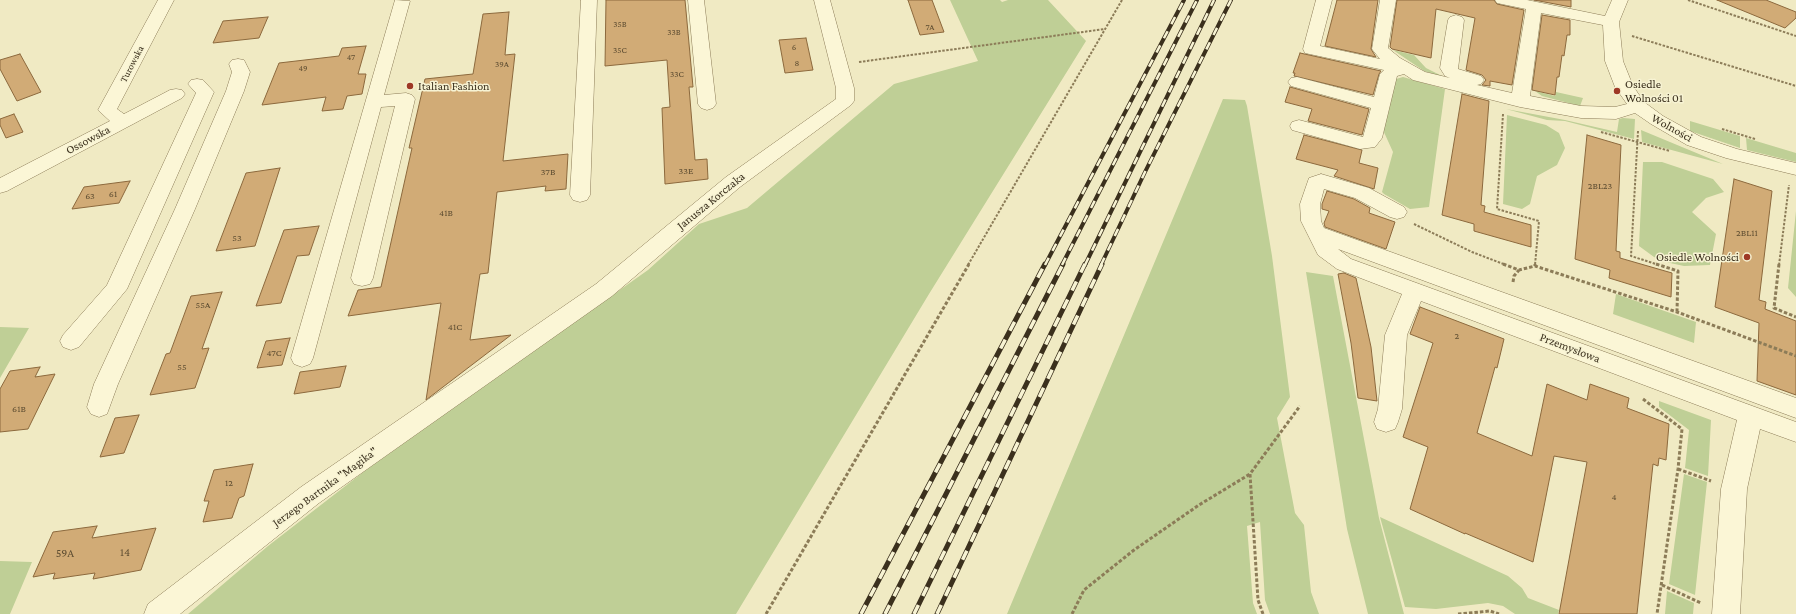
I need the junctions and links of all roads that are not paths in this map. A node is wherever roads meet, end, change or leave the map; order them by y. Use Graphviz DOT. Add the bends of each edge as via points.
graph roads {
  1 [pos="166,0"];
  2 [pos="589,0"];
  3 [pos="696,0"];
  4 [pos="822,0"];
  5 [pos="1324,0"];
  6 [pos="1388,0"];
  7 [pos="1503,0"];
  8 [pos="1620,0"];
  9 [pos="402,1"];
  10 [pos="1534,7"];
  11 [pos="1456,20"];
  12 [pos="1611,22"];
  13 [pos="238,64"];
  14 [pos="1405,69"];
  15 [pos="1297,82"];
  16 [pos="197,84"];
  17 [pos="176,94"];
  18 [pos="1515,97"];
  19 [pos="374,102"];
  20 [pos="706,104"];
  21 [pos="1381,105"];
  22 [pos="1638,106"];
  23 [pos="123,122"];
  24 [pos="1299,126"];
  25 [pos="1788,167"];
  26 [pos="0,186"];
  27 [pos="580,195"];
  28 [pos="1397,212"];
  29 [pos="1316,233"];
  30 [pos="362,278"];
  31 [pos="1414,290"];
  32 [pos="1466,298"];
  33 [pos="1606,338"];
  34 [pos="71,341"];
  35 [pos="302,358"];
  36 [pos="1604,361"];
  37 [pos="497,366"];
  38 [pos="99,407"];
  39 [pos="1796,408"];
  40 [pos="1750,415"];
  41 [pos="1386,422"];
  42 [pos="1796,432"];
  43 [pos="1715,609"];
  44 [pos="158,614"];
  1 -- 23 [label="street, Turowska" via="107,110"];
  2 -- 27 [label="street"];
  3 -- 20 [label="street"];
  4 -- 37 [label="street, Janusza Korczaka" via="845,88 845,101 733,182 604,290"];
  5 -- 14 [label="street" via="1311,48"];
  6 -- 14 [label="street" via="1380,49"];
  7 -- 10 [label="street"];
  8 -- 12 [label="street, Wolności"];
  9 -- 19 [label="street"];
  10 -- 12 [label="street"];
  10 -- 18 [label="street"];
  11 -- 18 [label="street" via="1449,68 1451,72"];
  12 -- 22 [label="street, Wolności" via="1614,61 1624,87"];
  13 -- 38 [label="street" via="241,72 235,91 106,384"];
  14 -- 18 [label="street" via="1432,80"];
  14 -- 21 [label="street" via="1389,74"];
  15 -- 21 [label="street"];
  16 -- 34 [label="street" via="205,92 116,289"];
  17 -- 23 [label="street, Ossowska"];
  18 -- 22 [label="street" via="1581,112 1616,113"];
  19 -- 30 [label="street" via="406,99"];
  19 -- 35 [label="street"];
  21 -- 24 [label="street" via="1373,138 1368,143"];
  22 -- 25 [label="street, Wolności" via="1661,123 1694,141 1733,154"];
  23 -- 26 [label="street, Ossowska"];
  28 -- 29 [label="street, Przemysłowa" via="1362,193 1321,181 1316,183 1310,204 1311,221"];
  29 -- 31 [label="street, Przemysłowa" via="1325,250 1344,264"];
  29 -- 32 [label="street"];
  31 -- 32 [label="street, Przemysłowa"];
  31 -- 41 [label="street" via="1396,335 1390,409"];
  32 -- 33 [label="street"];
  32 -- 36 [label="street, Przemysłowa"];
  33 -- 36 [label="street"];
  33 -- 39 [label="street"];
  36 -- 40 [label="street, Przemysłowa"];
  37 -- 44 [label="street, Jerzego Bartnika \"Magika\"" via="310,495"];
  40 -- 42 [label="street, Przemysłowa"];
  40 -- 43 [label="street" via="1734,489"];
}
